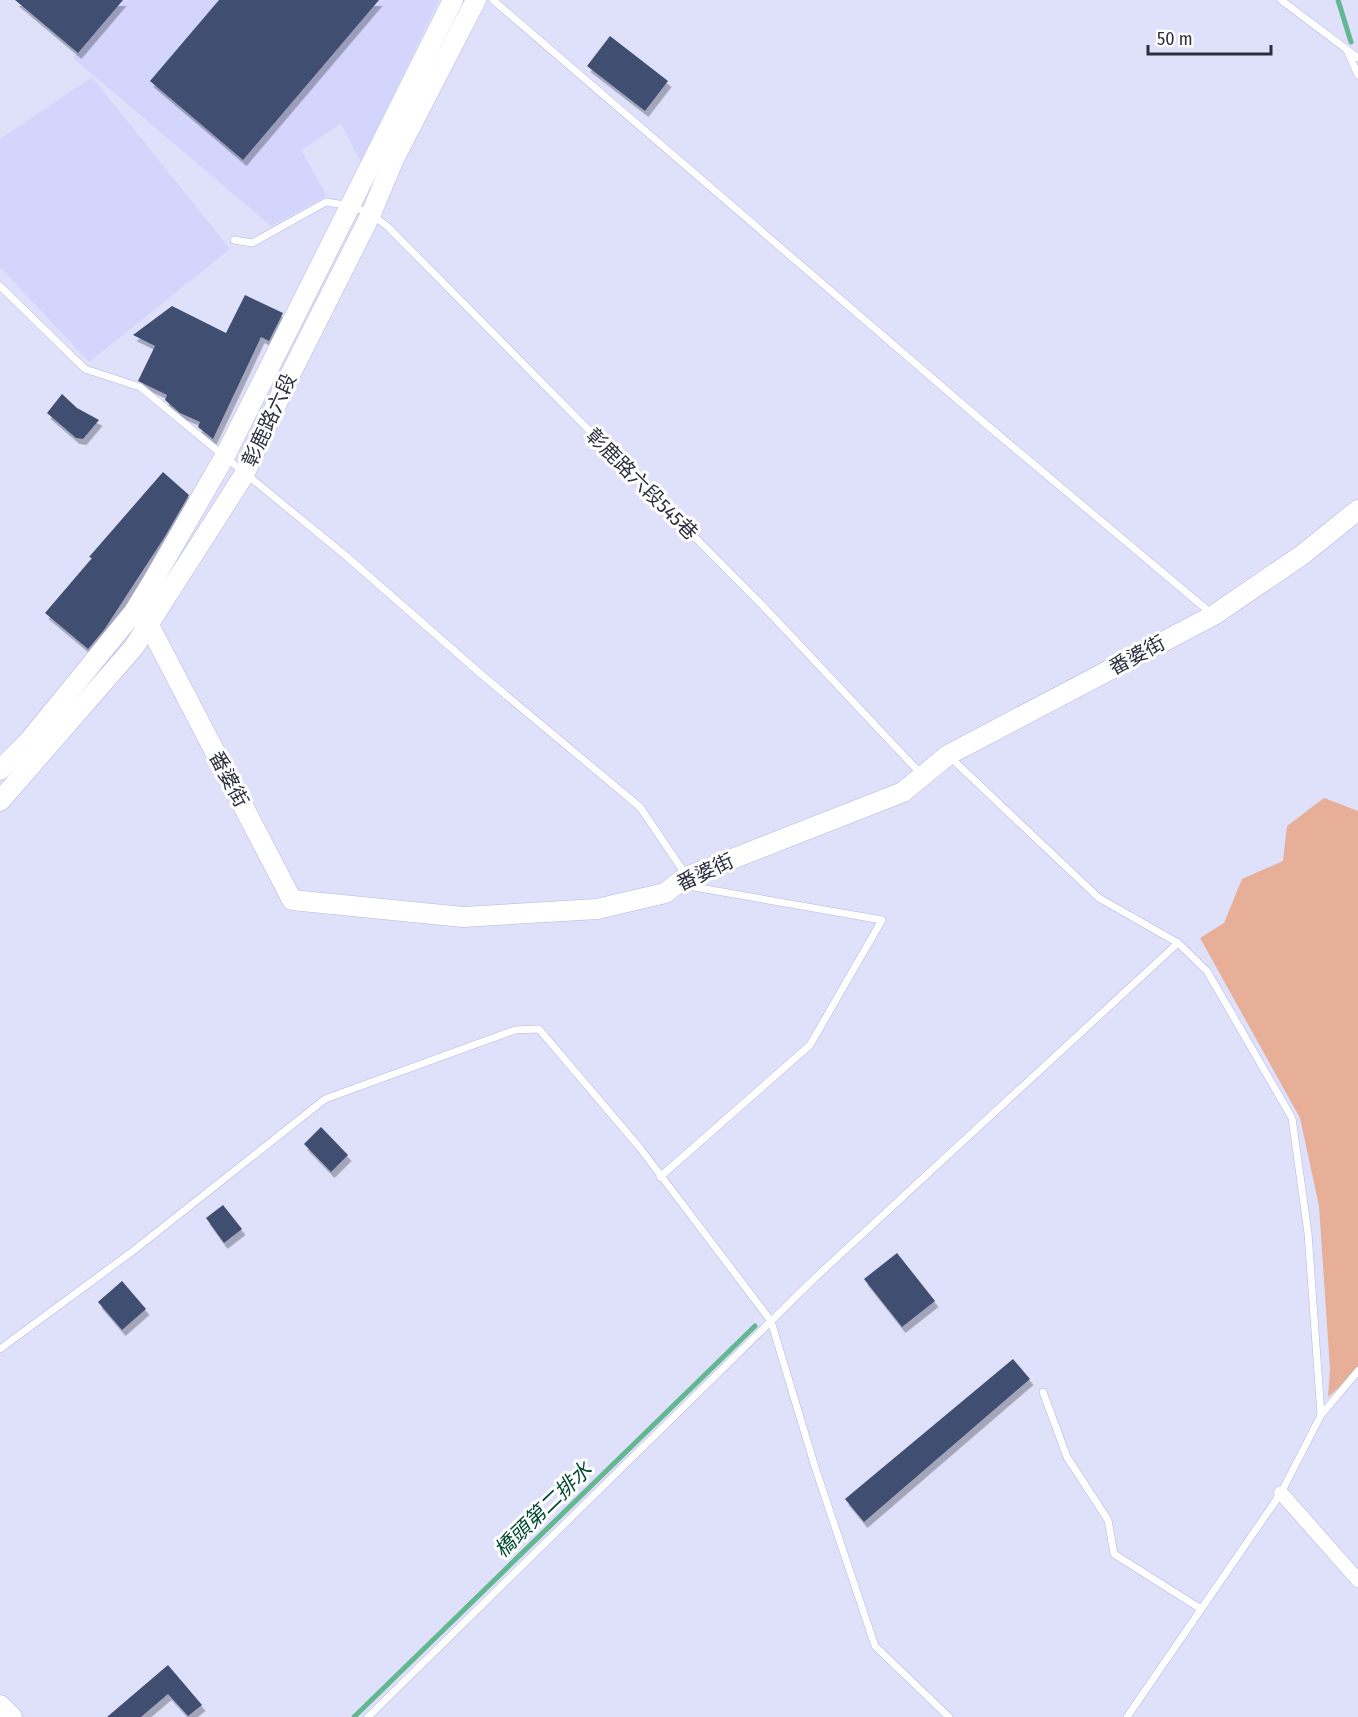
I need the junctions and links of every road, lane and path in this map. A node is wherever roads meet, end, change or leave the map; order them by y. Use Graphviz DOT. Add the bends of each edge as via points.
graph roads {
  1 [pos="453,0"];
  2 [pos="476,0"];
  3 [pos="493,0"];
  4 [pos="1281,0"];
  5 [pos="1347,49"];
  6 [pos="1358,58"];
  7 [pos="1358,75"];
  8 [pos="351,206"];
  9 [pos="370,214"];
  10 [pos="234,240"];
  11 [pos="0,286"];
  12 [pos="225,456"];
  13 [pos="244,475"];
  14 [pos="1358,510"];
  15 [pos="1214,615"];
  16 [pos="141,619"];
  17 [pos="948,755"];
  18 [pos="0,770"];
  19 [pos="923,776"];
  20 [pos="0,801"];
  21 [pos="686,877"];
  22 [pos="1178,943"];
  23 [pos="660,1177"];
  24 [pos="771,1321"];
  25 [pos="0,1349"];
  26 [pos="1358,1371"];
  27 [pos="1043,1392"];
  28 [pos="1321,1415"];
  29 [pos="1281,1493"];
  30 [pos="1358,1581"];
  31 [pos="1201,1609"];
  32 [pos="0,1705"];
  33 [pos="12,1717"];
  34 [pos="368,1717"];
  35 [pos="949,1717"];
  36 [pos="1127,1717"];
  1 -- 8 [label="main road, 彰鹿路六段"];
  2 -- 9 [label="main road, 彰鹿路六段"];
  3 -- 15 [label="lane" via="963,405"];
  4 -- 5 [label="lane"];
  5 -- 6 [label="lane"];
  5 -- 7 [label="lane"];
  8 -- 9 [label="lane, 彰鹿路六段545巷"];
  8 -- 10 [label="lane, 彰鹿路六段545巷" via="326,202 252,243"];
  8 -- 12 [label="main road, 彰鹿路六段"];
  9 -- 13 [label="main road, 彰鹿路六段"];
  9 -- 19 [label="lane, 彰鹿路六段545巷" via="388,227 763,606"];
  11 -- 12 [label="lane" via="85,369 140,387"];
  12 -- 13 [label="lane"];
  12 -- 16 [label="main road, 彰鹿路六段"];
  13 -- 16 [label="main road, 彰鹿路六段"];
  13 -- 21 [label="lane" via="346,556 639,807"];
  14 -- 15 [label="main road, 番婆街" via="1302,555"];
  15 -- 17 [label="main road, 番婆街"];
  16 -- 18 [label="main road, 彰鹿路六段"];
  16 -- 20 [label="main road, 彰鹿路六段" via="134,647"];
  16 -- 21 [label="main road, 番婆街" via="292,900 463,917 597,909 665,893"];
  17 -- 19 [label="main road, 番婆街"];
  17 -- 22 [label="lane" via="1099,898"];
  19 -- 21 [label="main road, 番婆街" via="903,792"];
  21 -- 23 [label="lane" via="694,887 882,920 810,1045"];
  22 -- 24 [label="lane"];
  22 -- 28 [label="lane" via="1207,971 1292,1118 1308,1233"];
  23 -- 24 [label="lane"];
  23 -- 25 [label="lane" via="539,1029 515,1030 325,1099 133,1251"];
  24 -- 34 [label="lane"];
  24 -- 35 [label="lane" via="875,1646"];
  26 -- 28 [label="lane"];
  27 -- 31 [label="lane" via="1067,1456 1108,1520 1114,1554"];
  28 -- 29 [label="lane"];
  29 -- 30 [label="street"];
  29 -- 31 [label="lane"];
  31 -- 36 [label="lane"];
  32 -- 33 [label="main road"];
}
